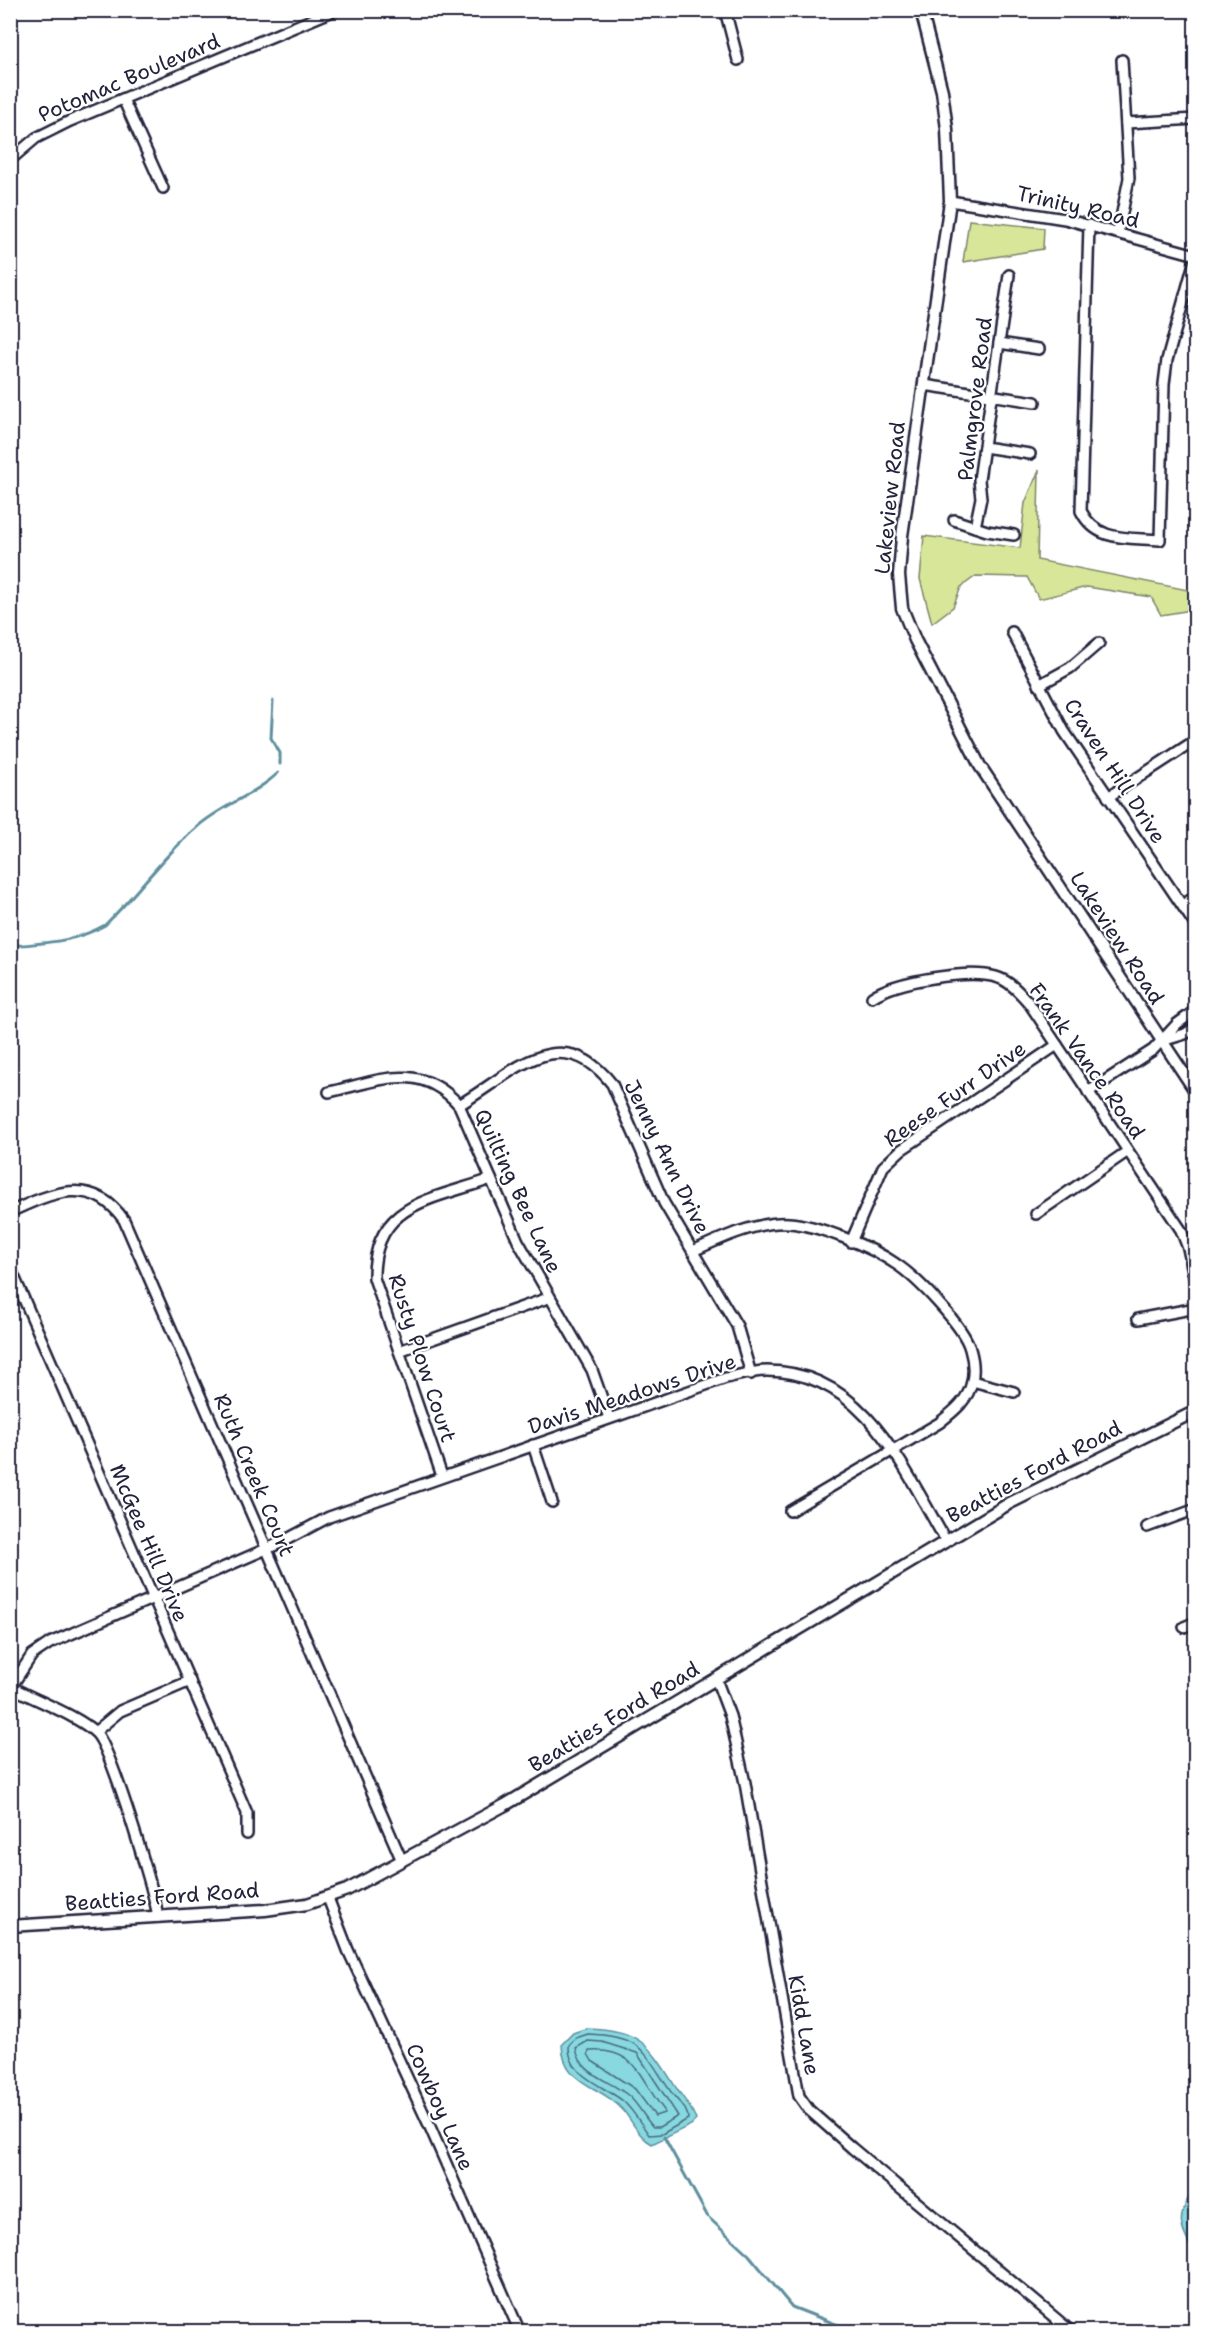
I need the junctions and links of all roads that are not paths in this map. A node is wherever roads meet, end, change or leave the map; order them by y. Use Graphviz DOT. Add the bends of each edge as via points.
graph roads {
  1 [pos="334,10"];
  2 [pos="725,10"];
  3 [pos="921,10"];
  4 [pos="738,60"];
  5 [pos="1122,60"];
  6 [pos="123,99"];
  7 [pos="1196,119"];
  8 [pos="1126,123"];
  9 [pos="10,160"];
  10 [pos="163,188"];
  11 [pos="950,201"];
  12 [pos="1089,225"];
  13 [pos="1118,233"];
  14 [pos="1196,255"];
  15 [pos="1009,275"];
  16 [pos="999,343"];
  17 [pos="1039,349"];
  18 [pos="924,385"];
  19 [pos="992,395"];
  20 [pos="1035,402"];
  21 [pos="984,447"];
  22 [pos="1030,454"];
  23 [pos="954,520"];
  24 [pos="975,527"];
  25 [pos="1014,535"];
  26 [pos="1012,632"];
  27 [pos="1099,643"];
  28 [pos="1039,685"];
  29 [pos="1196,740"];
  30 [pos="1108,797"];
  31 [pos="1196,896"];
  32 [pos="1182,905"];
  33 [pos="1196,926"];
  34 [pos="872,997"];
  35 [pos="1196,1010"];
  36 [pos="1196,1027"];
  37 [pos="1162,1041"];
  38 [pos="1057,1045"];
  39 [pos="329,1092"];
  40 [pos="1088,1092"];
  41 [pos="1196,1092"];
  42 [pos="459,1105"];
  43 [pos="1128,1151"];
  44 [pos="491,1179"];
  45 [pos="10,1212"];
  46 [pos="1036,1214"];
  47 [pos="851,1242"];
  48 [pos="693,1251"];
  49 [pos="10,1267"];
  50 [pos="1196,1286"];
  51 [pos="548,1298"];
  52 [pos="1196,1308"];
  53 [pos="1138,1319"];
  54 [pos="399,1351"];
  55 [pos="750,1374"];
  56 [pos="972,1381"];
  57 [pos="1014,1392"];
  58 [pos="1196,1411"];
  59 [pos="609,1418"];
  60 [pos="533,1445"];
  61 [pos="892,1449"];
  62 [pos="442,1476"];
  63 [pos="552,1502"];
  64 [pos="1196,1509"];
  65 [pos="790,1511"];
  66 [pos="1147,1527"];
  67 [pos="945,1541"];
  68 [pos="267,1549"];
  69 [pos="154,1599"];
  70 [pos="1196,1622"];
  71 [pos="1184,1627"];
  72 [pos="716,1679"];
  73 [pos="190,1682"];
  74 [pos="11,1686"];
  75 [pos="95,1732"];
  76 [pos="247,1834"];
  77 [pos="402,1862"];
  78 [pos="328,1898"];
  79 [pos="158,1917"];
  80 [pos="10,1926"];
  81 [pos="520,2331"];
  82 [pos="1072,2331"];
  1 -- 6 [label="street, Potomac Boulevard"];
  2 -- 4 [label="street"];
  3 -- 11 [label="main road, Lakeview Road" via="942,91"];
  5 -- 8 [label="street"];
  6 -- 9 [label="street, Potomac Boulevard" via="45,132"];
  6 -- 10 [label="street"];
  7 -- 8 [label="street"];
  8 -- 13 [label="street" via="1129,178"];
  11 -- 12 [label="street, Trinity Road"];
  11 -- 18 [label="main road, Lakeview Road"];
  12 -- 13 [label="street, Trinity Road"];
  12 -- 14 [label="street" via="1081,511 1088,525 1106,535 1160,540 1167,360"];
  13 -- 14 [label="street, Trinity Road"];
  15 -- 16 [label="street, Palmgrove Road"];
  16 -- 17 [label="street"];
  16 -- 19 [label="street, Palmgrove Road"];
  18 -- 19 [label="street"];
  18 -- 37 [label="main road, Lakeview Road" via="902,536 902,608 980,766"];
  19 -- 20 [label="street"];
  19 -- 21 [label="street, Palmgrove Road"];
  21 -- 22 [label="street"];
  21 -- 24 [label="street, Palmgrove Road"];
  23 -- 24 [label="street"];
  24 -- 25 [label="street"];
  26 -- 28 [label="street, Craven Hill Drive"];
  27 -- 28 [label="street" via="1070,668"];
  28 -- 30 [label="street, Craven Hill Drive"];
  29 -- 30 [label="street"];
  30 -- 32 [label="street, Craven Hill Drive"];
  31 -- 32 [label="street"];
  32 -- 33 [label="street, Craven Hill Drive"];
  34 -- 38 [label="street, Frank Vance Road" via="913,983 971,974 997,977 1029,1003"];
  35 -- 37 [label="street"];
  36 -- 37 [label="street"];
  37 -- 40 [label="street"];
  37 -- 41 [label="main road, Lakeview Road"];
  38 -- 40 [label="street, Frank Vance Road"];
  38 -- 47 [label="street, Reese Furr Drive" via="901,1150 883,1167"];
  39 -- 42 [label="street, Quilting Bee Lane" via="411,1076 445,1089"];
  40 -- 43 [label="street, Frank Vance Road"];
  42 -- 44 [label="street, Quilting Bee Lane"];
  42 -- 48 [label="street, Jenny Ann Drive" via="537,1056 554,1051 588,1060 612,1084 664,1203"];
  43 -- 46 [label="street"];
  43 -- 50 [label="street, Frank Vance Road" via="1181,1230"];
  44 -- 51 [label="street, Quilting Bee Lane"];
  44 -- 54 [label="street, Rusty Plow Court" via="412,1207 394,1217 381,1234 374,1256 374,1278"];
  45 -- 68 [label="street, Ruth Creek Court" via="49,1194 72,1190 95,1196 120,1215"];
  47 -- 48 [label="street" via="817,1228 789,1223 760,1226"];
  47 -- 56 [label="street" via="908,1273 958,1327 970,1348"];
  48 -- 55 [label="street, Jenny Ann Drive" via="737,1326"];
  49 -- 69 [label="street, McGee Hill Drive"];
  51 -- 54 [label="street"];
  51 -- 59 [label="street, Quilting Bee Lane" via="592,1370"];
  52 -- 53 [label="street"];
  54 -- 62 [label="street, Rusty Plow Court"];
  55 -- 59 [label="street, Davis Meadows Drive" via="726,1378"];
  55 -- 61 [label="street, Davis Meadows Drive" via="788,1374 845,1396 865,1413"];
  56 -- 57 [label="street"];
  56 -- 61 [label="street" via="960,1406 939,1423"];
  58 -- 67 [label="main road, Beatties Ford Road" via="1056,1478"];
  59 -- 60 [label="street, Davis Meadows Drive"];
  60 -- 62 [label="street, Davis Meadows Drive"];
  60 -- 63 [label="street"];
  61 -- 65 [label="street"];
  61 -- 67 [label="street, Davis Meadows Drive"];
  62 -- 68 [label="street, Davis Meadows Drive" via="329,1517"];
  64 -- 66 [label="street"];
  67 -- 72 [label="main road, Beatties Ford Road"];
  68 -- 69 [label="street, Davis Meadows Drive"];
  68 -- 77 [label="street, Ruth Creek Court"];
  69 -- 73 [label="street, McGee Hill Drive"];
  69 -- 74 [label="street, Davis Meadows Drive" via="40,1649 23,1665"];
  70 -- 71 [label="street"];
  72 -- 77 [label="main road, Beatties Ford Road"];
  72 -- 82 [label="street, Kidd Lane" via="728,1706 746,1783 799,2096 844,2141"];
  73 -- 75 [label="street" via="120,1711"];
  73 -- 76 [label="street, McGee Hill Drive" via="247,1813"];
  74 -- 75 [label="street"];
  75 -- 79 [label="street" via="104,1744"];
  77 -- 78 [label="main road, Beatties Ford Road"];
  78 -- 79 [label="main road, Beatties Ford Road" via="290,1908"];
  78 -- 81 [label="street, Cowboy Lane"];
  79 -- 80 [label="main road, Beatties Ford Road"];
}
